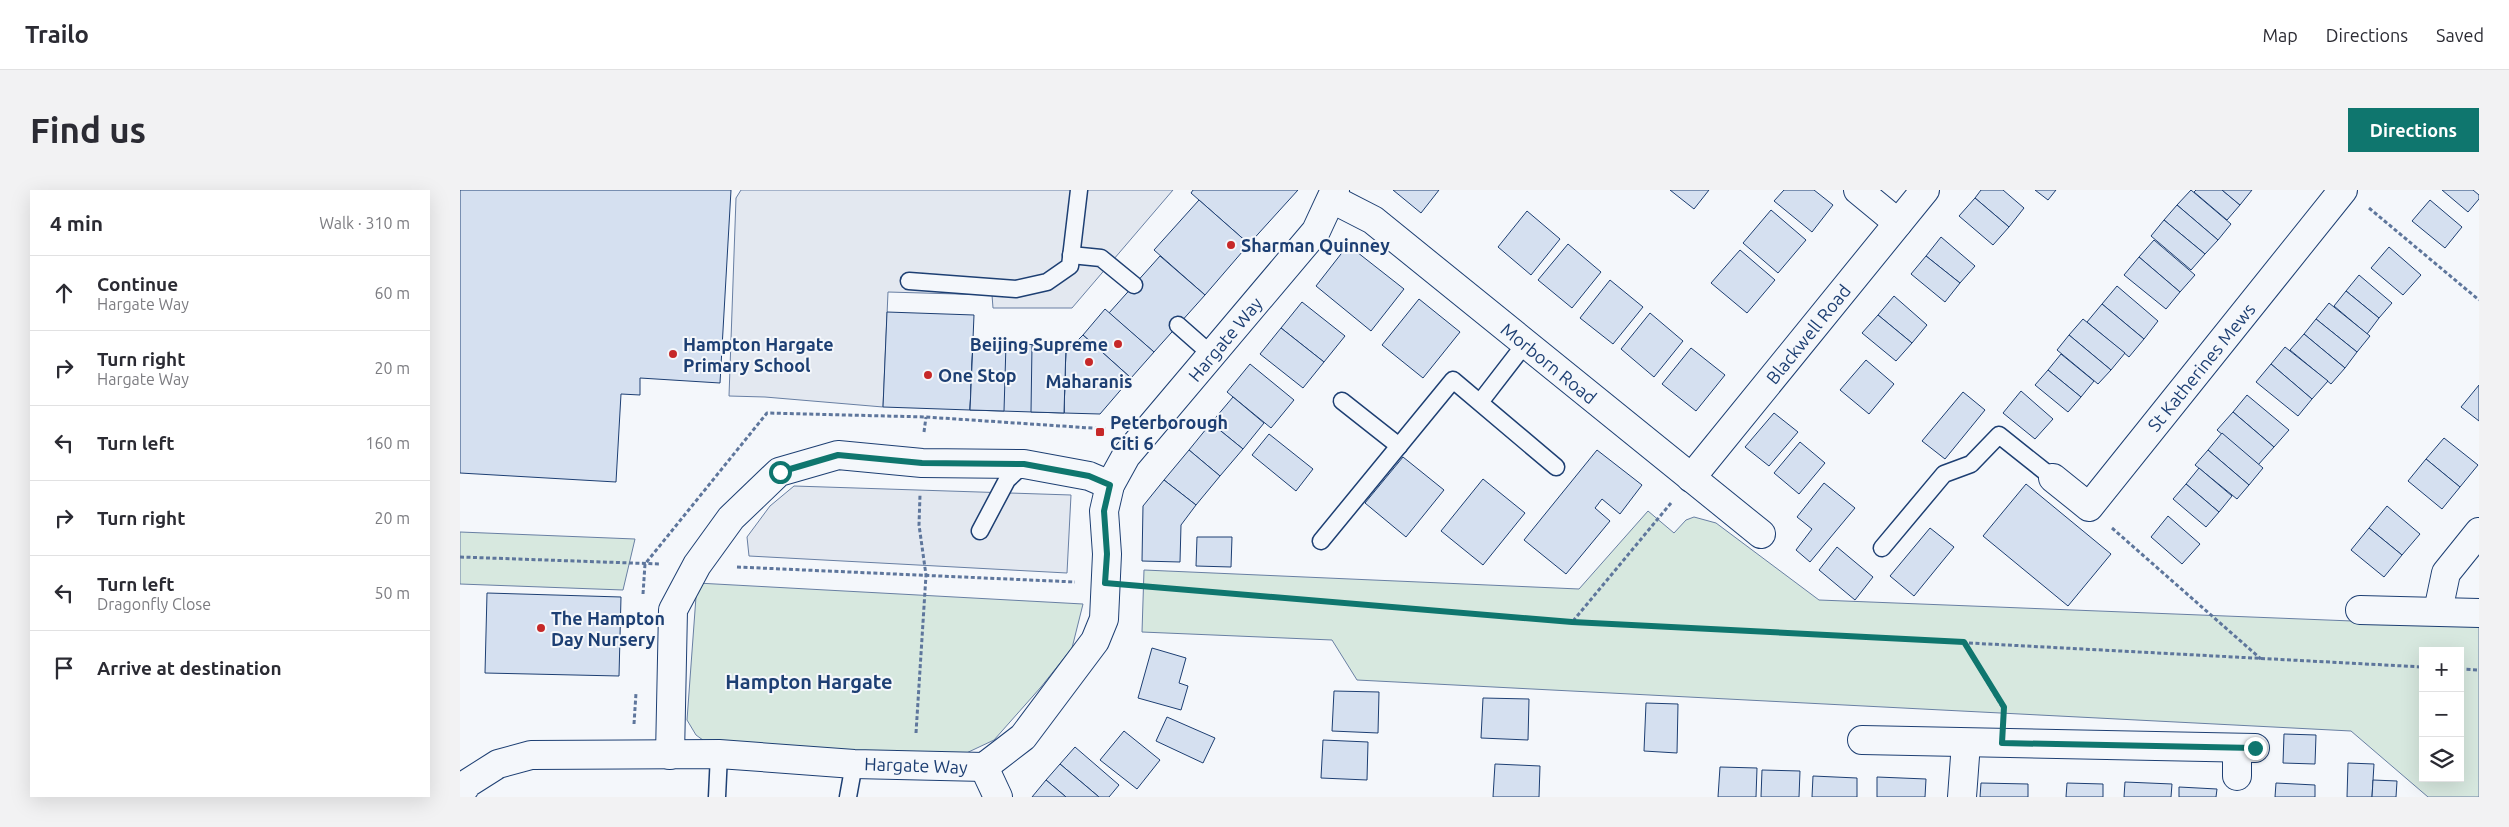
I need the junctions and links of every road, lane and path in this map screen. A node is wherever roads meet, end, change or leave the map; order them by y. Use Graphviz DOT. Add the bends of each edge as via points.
graph roads {
  1 [pos="1079,190"];
  2 [pos="1858,190"];
  3 [pos="1925,190"];
  4 [pos="1333,194"];
  5 [pos="2353,196"];
  6 [pos="1898,223"];
  7 [pos="1071,255"];
  8 [pos="909,281"];
  9 [pos="1134,285"];
  10 [pos="2479,300"];
  11 [pos="1178,325"];
  12 [pos="1526,344"];
  13 [pos="1212,355"];
  14 [pos="1342,401"];
  15 [pos="1481,401"];
  16 [pos="926,417"];
  17 [pos="1399,446"];
  18 [pos="922,463"];
  19 [pos="1024,464"];
  20 [pos="1556,467"];
  21 [pos="1691,478"];
  22 [pos="2053,478"];
  23 [pos="1110,485"];
  24 [pos="2089,507"];
  25 [pos="980,531"];
  26 [pos="2479,532"];
  27 [pos="1761,534"];
  28 [pos="1321,541"];
  29 [pos="1882,548"];
  30 [pos="460,557"];
  31 [pos="697,565"];
  32 [pos="926,575"];
  33 [pos="1105,583"];
  34 [pos="2360,610"];
  35 [pos="2438,612"];
  36 [pos="2479,613"];
  37 [pos="1572,622"];
  38 [pos="1964,642"];
  39 [pos="2261,660"];
  40 [pos="2419,667"];
  41 [pos="2464,669"];
  42 [pos="2479,670"];
  43 [pos="1862,740"];
  44 [pos="1966,743"];
  45 [pos="2002,743"];
  46 [pos="719,754"];
  47 [pos="670,755"];
  48 [pos="854,764"];
  49 [pos="914,766"];
  50 [pos="984,767"];
  51 [pos="2236,776"];
  52 [pos="460,794"];
  53 [pos="718,797"];
  54 [pos="848,797"];
  55 [pos="998,797"];
  56 [pos="1962,797"];
  1 -- 7 [label="lane"];
  2 -- 6 [label="street"];
  3 -- 6 [label="street, Blackwell Road"];
  4 -- 12 [label="street, Morborn Road" via="1372,220"];
  4 -- 13 [label="street, Hargate Way" via="1316,231"];
  5 -- 10 [label="path"];
  5 -- 24 [label="street, St Katherines Mews"];
  6 -- 21 [label="street, Blackwell Road"];
  7 -- 8 [label="lane" via="1070,266 1047,282 1016,289"];
  7 -- 9 [label="lane" via="1101,258"];
  11 -- 13 [label="lane"];
  12 -- 15 [label="lane"];
  12 -- 21 [label="street, Morborn Road"];
  13 -- 23 [label="street, Hargate Way" via="1126,456"];
  14 -- 17 [label="lane"];
  15 -- 17 [label="lane" via="1453,380"];
  15 -- 20 [label="lane"];
  16 -- 18 [label="path"];
  17 -- 28 [label="lane"];
  18 -- 19 [label="street"];
  18 -- 31 [label="street" via="838,455 780,472 731,518"];
  18 -- 32 [label="path" via="919,525"];
  19 -- 23 [label="street" via="1089,476"];
  19 -- 25 [label="lane" via="1007,480"];
  21 -- 27 [label="street, Morborn Road"];
  21 -- 37 [label="path"];
  22 -- 24 [label="street"];
  22 -- 29 [label="lane" via="1999,435 1971,464 1944,474"];
  23 -- 33 [label="street, Hargate Way" via="1104,511"];
  24 -- 39 [label="path"];
  26 -- 35 [label="street" via="2446,573"];
  30 -- 31 [label="path"];
  31 -- 32 [label="path"];
  31 -- 47 [label="street" via="673,610"];
  32 -- 33 [label="path"];
  32 -- 49 [label="path"];
  33 -- 37 [label="path"];
  33 -- 50 [label="street, Hargate Way" via="1104,619 1095,641 1023,737"];
  34 -- 35 [label="street"];
  35 -- 36 [label="street"];
  37 -- 38 [label="path"];
  38 -- 39 [label="path"];
  38 -- 45 [label="path" via="2004,707"];
  39 -- 40 [label="path"];
  41 -- 42 [label="path"];
  43 -- 44 [label="street"];
  44 -- 45 [label="street"];
  44 -- 56 [label="street"];
  45 -- 51 [label="street" via="2246,748"];
  46 -- 47 [label="street, Hargate Way"];
  46 -- 48 [label="street, Hargate Way"];
  46 -- 53 [label="lane"];
  47 -- 52 [label="street, Hargate Way" via="531,755 498,764 468,783"];
  48 -- 49 [label="street, Hargate Way"];
  48 -- 54 [label="lane"];
  49 -- 50 [label="street, Hargate Way"];
  50 -- 55 [label="street"];
}
